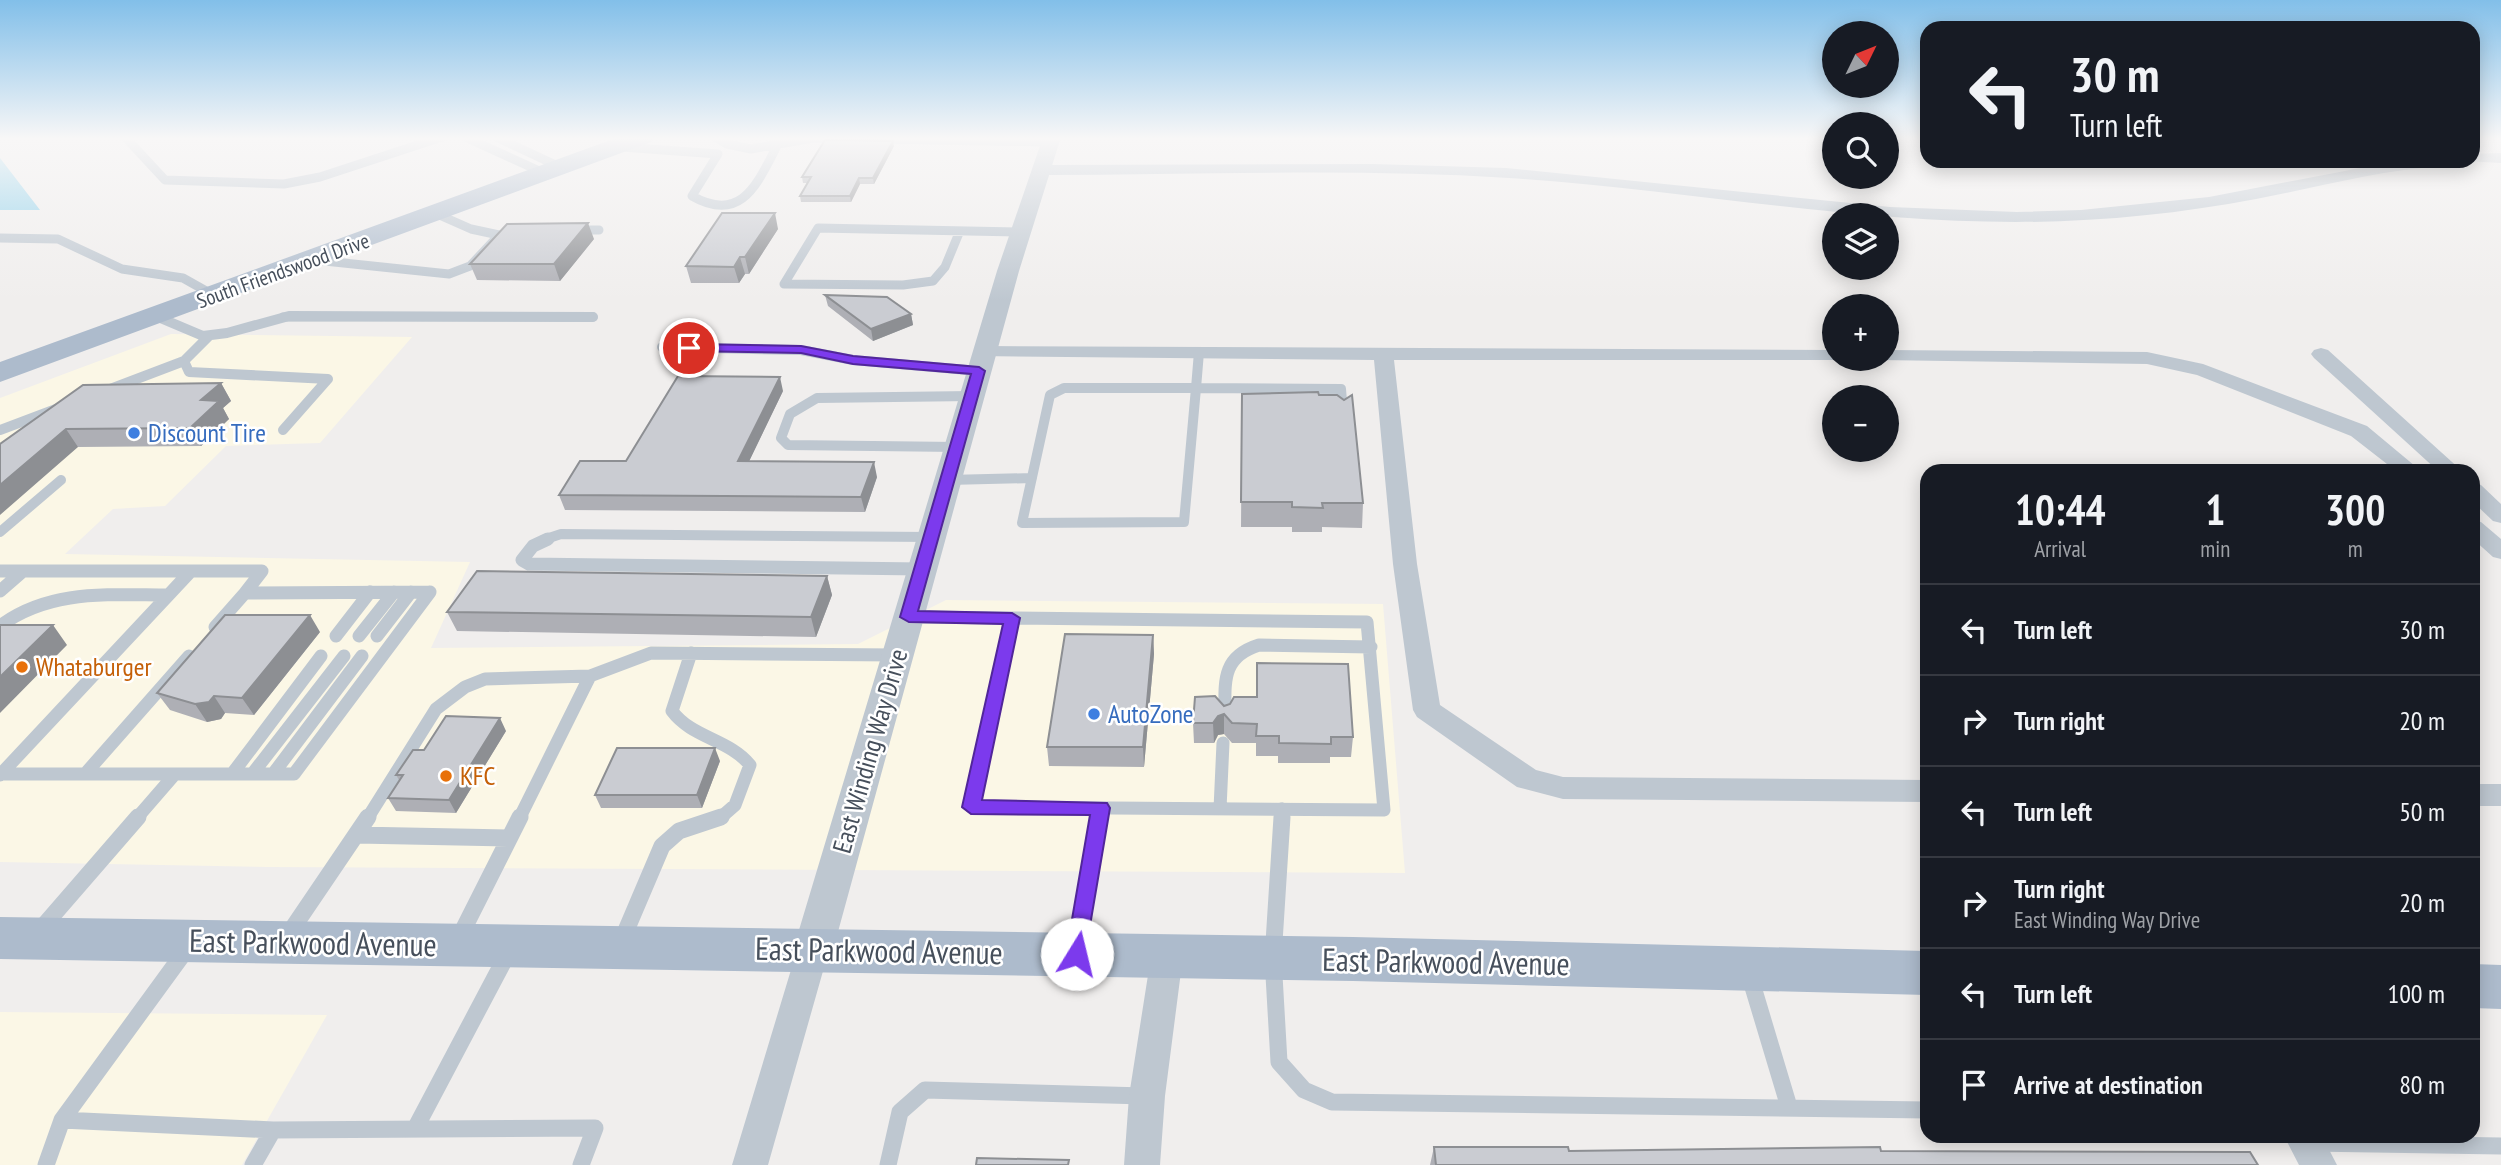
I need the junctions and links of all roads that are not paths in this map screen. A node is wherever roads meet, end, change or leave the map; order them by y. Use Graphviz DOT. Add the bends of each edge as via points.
graph roads {
  1 [pos="499,191"];
  2 [pos="693,191"];
  3 [pos="751,191"];
  4 [pos="1034,191"];
  5 [pos="1690,191"];
  6 [pos="2267,191"];
  7 [pos="438,214"];
  8 [pos="560,230"];
  9 [pos="599,230"];
  10 [pos="1021,232"];
  11 [pos="959,233"];
  12 [pos="0,238"];
  13 [pos="315,260"];
  14 [pos="215,296"];
  15 [pos="158,317"];
  16 [pos="593,317"];
  17 [pos="209,337"];
  18 [pos="662,347"];
  19 [pos="1199,352"];
  20 [pos="1383,353"];
  21 [pos="2321,354"];
  22 [pos="1822,356"];
  23 [pos="1899,356"];
  24 [pos="184,361"];
  25 [pos="0,373"];
  26 [pos="978,373"];
  27 [pos="1196,388"];
  28 [pos="97,394"];
  29 [pos="72,403"];
  30 [pos="1343,415"];
  31 [pos="0,430"];
  32 [pos="283,430"];
  33 [pos="957,447"];
  34 [pos="2401,464"];
  35 [pos="2443,464"];
  36 [pos="1032,478"];
  37 [pos="61,480"];
  38 [pos="948,480"];
  39 [pos="2480,497"];
  40 [pos="2501,516"];
  41 [pos="0,532"];
  42 [pos="2480,533"];
  43 [pos="932,537"];
  44 [pos="2501,552"];
  45 [pos="922,569"];
  46 [pos="0,571"];
  47 [pos="23,571"];
  48 [pos="191,571"];
  49 [pos="0,592"];
  50 [pos="370,592"];
  51 [pos="394,592"];
  52 [pos="411,592"];
  53 [pos="246,593"];
  54 [pos="168,595"];
  55 [pos="909,617"];
  56 [pos="1012,618"];
  57 [pos="0,626"];
  58 [pos="337,636"];
  59 [pos="359,636"];
  60 [pos="377,636"];
  61 [pos="1371,647"];
  62 [pos="691,653"];
  63 [pos="897,655"];
  64 [pos="321,656"];
  65 [pos="344,656"];
  66 [pos="362,656"];
  67 [pos="590,676"];
  68 [pos="1224,716"];
  69 [pos="1223,743"];
  70 [pos="0,774"];
  71 [pos="85,774"];
  72 [pos="175,774"];
  73 [pos="232,774"];
  74 [pos="253,774"];
  75 [pos="273,774"];
  76 [pos="1920,791"];
  77 [pos="2480,795"];
  78 [pos="2501,795"];
  79 [pos="1100,808"];
  80 [pos="1220,808"];
  81 [pos="1282,809"];
  82 [pos="357,835"];
  83 [pos="508,838"];
  84 [pos="10,940"];
  85 [pos="192,941"];
  86 [pos="283,942"];
  87 [pos="456,945"];
  88 [pos="512,946"];
  89 [pos="619,947"];
  90 [pos="813,950"];
  91 [pos="1077,954"];
  92 [pos="1167,956"];
  93 [pos="1273,958"];
  94 [pos="1748,969"];
  95 [pos="1920,973"];
  96 [pos="2480,986"];
  97 [pos="2501,987"];
  98 [pos="1147,1096"];
  99 [pos="1789,1107"];
  100 [pos="1920,1110"];
  101 [pos="62,1120"];
  102 [pos="415,1129"];
  103 [pos="273,1130"];
  104 [pos="2501,1146"];
  105 [pos="2310,1148"];
  106 [pos="46,1165"];
  107 [pos="253,1165"];
  108 [pos="581,1165"];
  109 [pos="750,1165"];
  110 [pos="888,1165"];
  111 [pos="1142,1165"];
  1 -- 7 [label="main road, South Friendswood Drive"];
  2 -- 3 [label="lane" via="692,197 700,202 724,204 748,197"];
  4 -- 10 [label="street, East Winding Way Drive"];
  5 -- 6 [label="street" via="1829,207 2080,215"];
  7 -- 13 [label="main road, South Friendswood Drive"];
  7 -- 13 [label="lane" via="471,229 503,234 470,266 449,274"];
  8 -- 9 [label="lane"];
  10 -- 11 [label="lane"];
  10 -- 26 [label="street, East Winding Way Drive"];
  11 -- 11 [label="lane" via="945,267 933,281 783,284 818,228"];
  12 -- 14 [label="lane" via="58,239 122,269 183,278"];
  13 -- 14 [label="main road, South Friendswood Drive"];
  14 -- 15 [label="main road, South Friendswood Drive"];
  15 -- 17 [label="lane"];
  15 -- 25 [label="main road, South Friendswood Drive"];
  16 -- 17 [label="lane" via="289,316"];
  17 -- 24 [label="lane"];
  18 -- 26 [label="lane" via="801,350"];
  19 -- 20 [label="street"];
  19 -- 26 [label="street"];
  19 -- 27 [label="lane"];
  20 -- 22 [label="street"];
  20 -- 76 [label="street" via="1405,564 1427,710 1527,779 1563,788"];
  21 -- 35 [label="street"];
  23 -- 34 [label="street" via="2147,358 2203,370 2359,431"];
  24 -- 28 [label="lane"];
  24 -- 32 [label="lane" via="189,373 328,379"];
  26 -- 33 [label="street, East Winding Way Drive"];
  26 -- 33 [label="lane" via="817,398 790,414 781,438 788,445"];
  27 -- 30 [label="lane" via="1341,389"];
  27 -- 36 [label="lane" via="1054,391"];
  27 -- 36 [label="lane" via="1184,522 1022,523"];
  29 -- 31 [label="lane"];
  33 -- 38 [label="street, East Winding Way Drive"];
  36 -- 38 [label="lane"];
  37 -- 41 [label="lane"];
  38 -- 43 [label="street, East Winding Way Drive"];
  39 -- 40 [label="street"];
  42 -- 44 [label="street"];
  43 -- 45 [label="street, East Winding Way Drive"];
  43 -- 45 [label="lane" via="561,534 541,541 523,560 528,564 641,568"];
  45 -- 55 [label="street, East Winding Way Drive"];
  46 -- 47 [label="lane"];
  47 -- 48 [label="lane"];
  47 -- 49 [label="lane"];
  48 -- 53 [label="lane" via="262,571"];
  48 -- 54 [label="lane"];
  50 -- 51 [label="lane"];
  50 -- 53 [label="lane"];
  50 -- 58 [label="lane"];
  51 -- 52 [label="lane"];
  51 -- 59 [label="lane"];
  52 -- 60 [label="lane"];
  52 -- 75 [label="lane" via="430,592 295,774"];
  53 -- 71 [label="lane"];
  54 -- 57 [label="lane" via="44,601 22,609"];
  54 -- 70 [label="lane"];
  55 -- 56 [label="lane"];
  55 -- 63 [label="street, East Winding Way Drive"];
  56 -- 61 [label="lane" via="1367,622"];
  56 -- 79 [label="lane" via="971,807"];
  61 -- 68 [label="lane" via="1243,648 1233,656 1229,669"];
  61 -- 81 [label="lane" via="1384,810"];
  62 -- 63 [label="lane"];
  62 -- 67 [label="lane" via="651,653"];
  62 -- 89 [label="lane" via="672,712 679,724 743,753 750,765 735,805 716,821 680,831 662,846"];
  63 -- 90 [label="street, East Winding Way Drive"];
  64 -- 73 [label="lane"];
  65 -- 74 [label="lane"];
  66 -- 75 [label="lane"];
  67 -- 82 [label="lane" via="485,679 453,694 436,709"];
  67 -- 83 [label="lane"];
  69 -- 80 [label="lane"];
  70 -- 71 [label="lane"];
  71 -- 72 [label="lane"];
  72 -- 73 [label="lane"];
  72 -- 84 [label="lane"];
  73 -- 74 [label="lane"];
  74 -- 75 [label="lane"];
  77 -- 78 [label="street"];
  79 -- 80 [label="lane"];
  79 -- 91 [label="lane"];
  80 -- 81 [label="lane"];
  81 -- 93 [label="lane"];
  82 -- 83 [label="lane"];
  82 -- 86 [label="lane"];
  83 -- 87 [label="lane"];
  84 -- 85 [label="main road, East Parkwood Avenue"];
  85 -- 86 [label="main road, East Parkwood Avenue"];
  85 -- 101 [label="lane"];
  86 -- 87 [label="main road, East Parkwood Avenue"];
  87 -- 88 [label="main road, East Parkwood Avenue"];
  88 -- 89 [label="main road, East Parkwood Avenue"];
  88 -- 102 [label="lane"];
  89 -- 90 [label="main road, East Parkwood Avenue"];
  90 -- 91 [label="main road, East Parkwood Avenue"];
  90 -- 109 [label="street, East Winding Way Drive"];
  91 -- 92 [label="main road, East Parkwood Avenue"];
  92 -- 93 [label="main road, East Parkwood Avenue"];
  92 -- 98 [label="street"];
  93 -- 94 [label="main road, East Parkwood Avenue"];
  93 -- 99 [label="lane" via="1279,1062 1304,1090 1332,1102"];
  94 -- 95 [label="main road, East Parkwood Avenue"];
  94 -- 99 [label="lane"];
  96 -- 97 [label="main road"];
  98 -- 110 [label="lane" via="925,1090 900,1112"];
  98 -- 111 [label="street"];
  99 -- 100 [label="lane"];
  101 -- 103 [label="lane"];
  101 -- 106 [label="lane"];
  102 -- 103 [label="lane"];
  102 -- 108 [label="lane" via="595,1128"];
  103 -- 107 [label="lane"];
  104 -- 105 [label="lane"];
}
